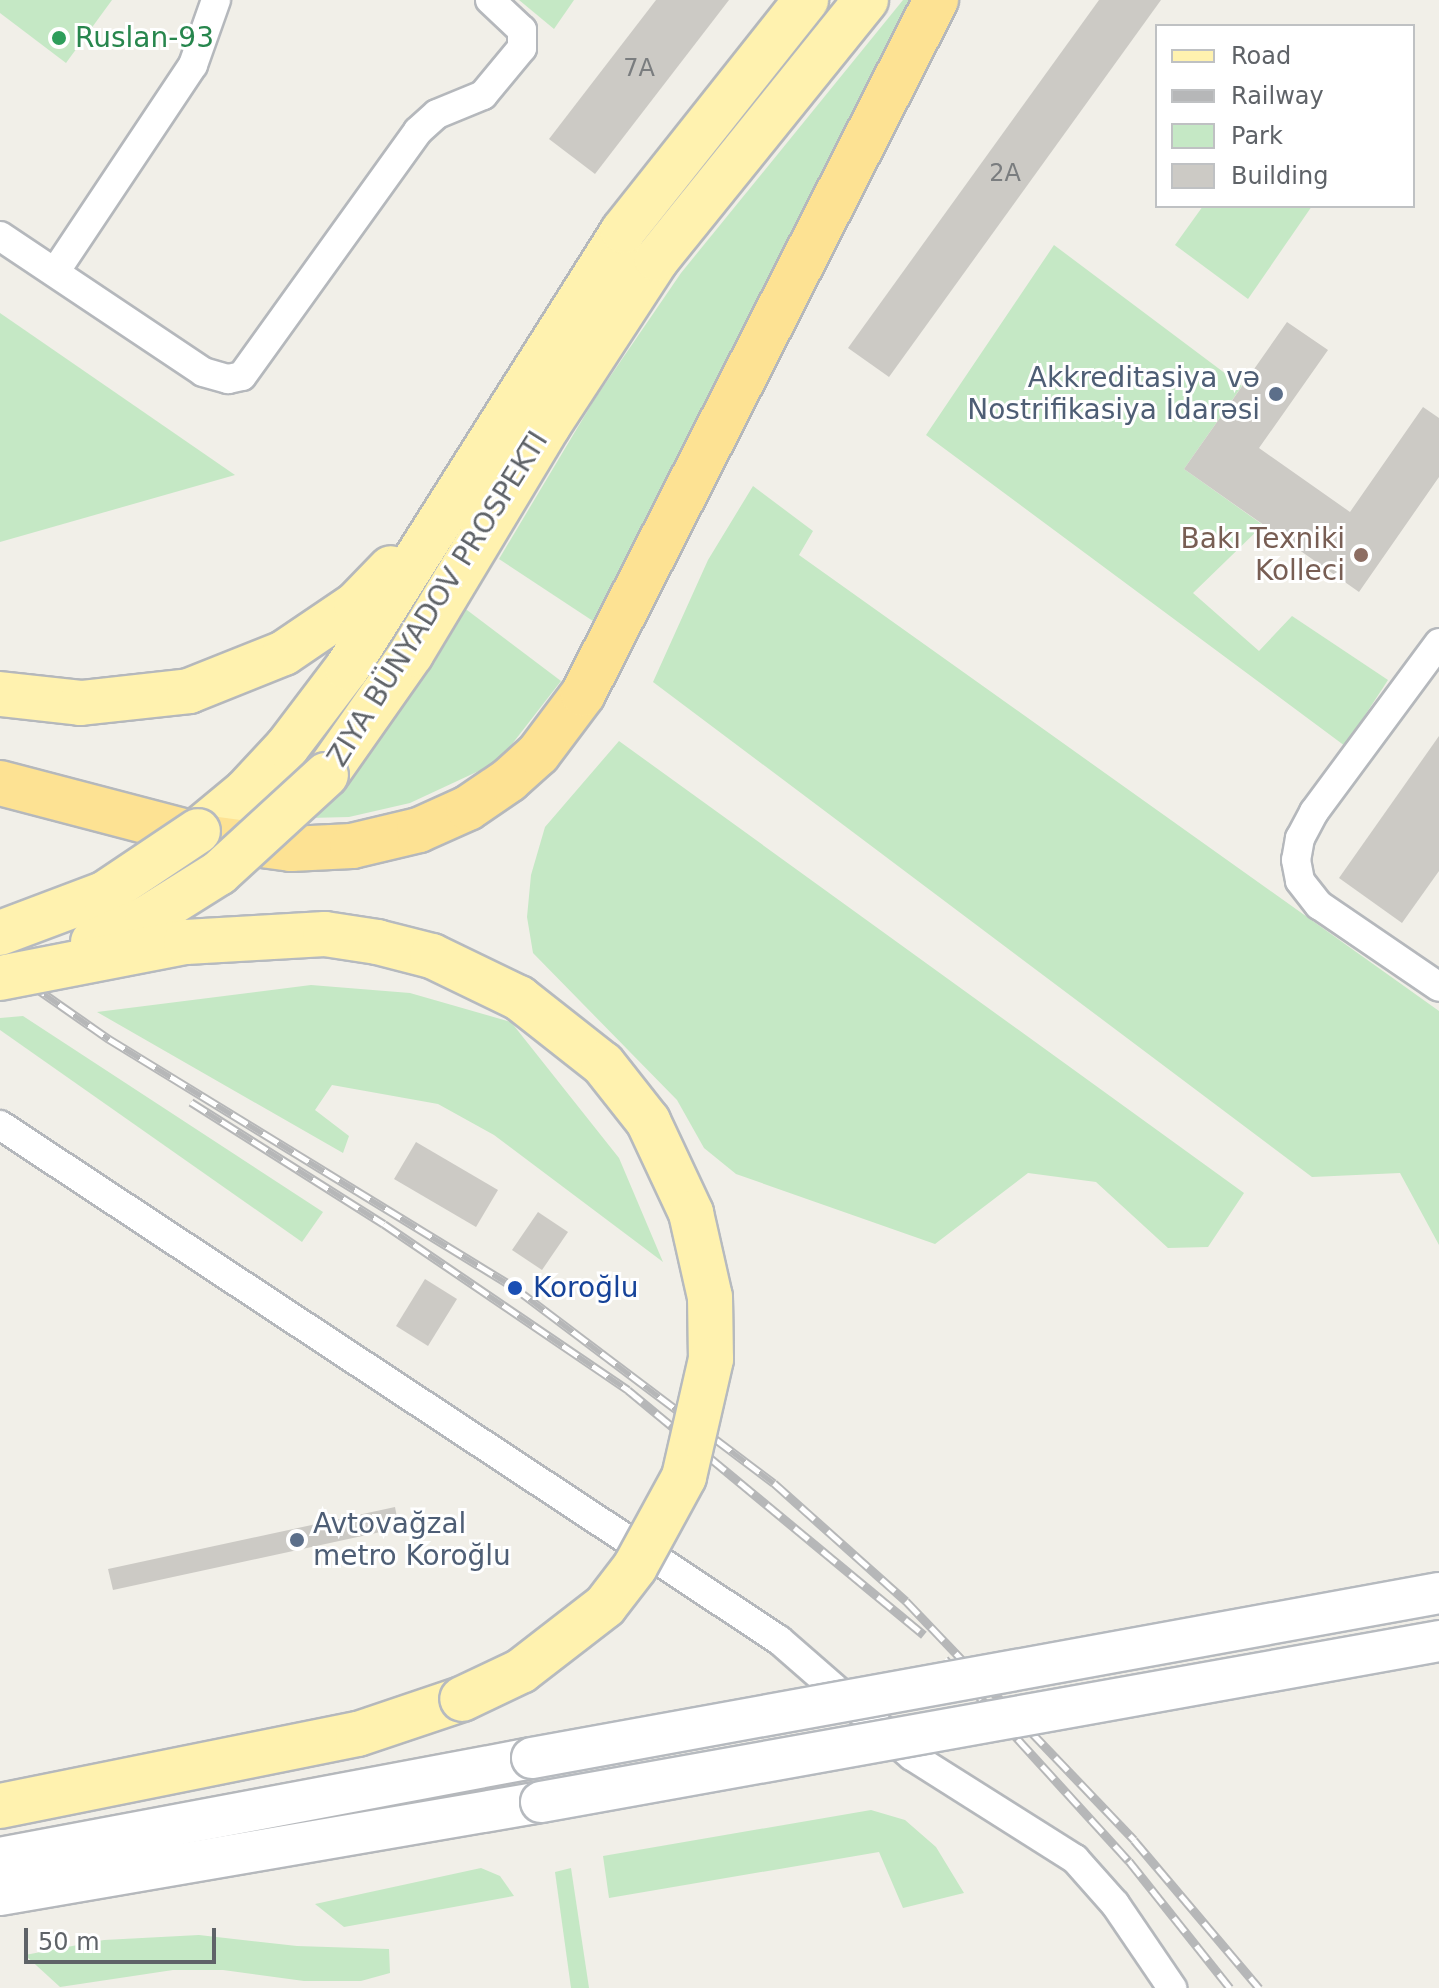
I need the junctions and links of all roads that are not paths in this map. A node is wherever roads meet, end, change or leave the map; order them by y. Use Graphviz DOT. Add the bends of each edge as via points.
graph roads {
  1 [pos="216,0"];
  2 [pos="490,0"];
  3 [pos="806,0"];
  4 [pos="866,0"];
  5 [pos="936,0"];
  6 [pos="0,236"];
  7 [pos="55,272"];
  8 [pos="493,431"];
  9 [pos="1439,643"];
  10 [pos="0,694"];
  11 [pos="0,783"];
  12 [pos="0,933"];
  13 [pos="0,976"];
  14 [pos="1439,987"];
  15 [pos="0,1125"];
  16 [pos="1439,1593"];
  17 [pos="1439,1641"];
  18 [pos="0,1806"];
  19 [pos="0,1858"];
  20 [pos="0,1895"];
  21 [pos="1172,1988"];
  1 -- 7 [label="street" via="193,65"];
  2 -- 7 [label="street" via="522,30 522,48 483,95 437,114 418,131 242,376 228,379 203,372"];
  3 -- 8 [label="main road, ZIYA BÜNYADOV PROSPEKTI" via="623,231"];
  4 -- 13 [label="main road, ZIYA BÜNYADOV PROSPEKTI, bridge" via="657,259 573,386 411,654 326,775 276,825 190,893 77,949"];
  5 -- 11 [label="highway" via="583,694 538,754 468,808 419,830 323,849 240,844 109,815"];
  6 -- 7 [label="street"];
  8 -- 10 [label="main road" via="385,576 356,604 284,653 204,686 139,700 81,703"];
  8 -- 12 [label="main road, ZIYA BÜNYADOV PROSPEKTI, bridge" via="347,668 246,791 117,886"];
  9 -- 14 [label="street" via="1314,812 1296,860 1300,881 1319,905"];
  13 -- 18 [label="main road, bridge" via="186,942 325,934 432,956 519,998 603,1064 648,1121 691,1213 710,1297 711,1359 684,1477 642,1556 605,1606 521,1671 462,1699 358,1734"];
  15 -- 21 [label="street" via="779,1640 912,1756 1075,1859 1115,1904"];
  16 -- 19 [label="main road, bridge"];
  17 -- 20 [label="main road, bridge"];
}
